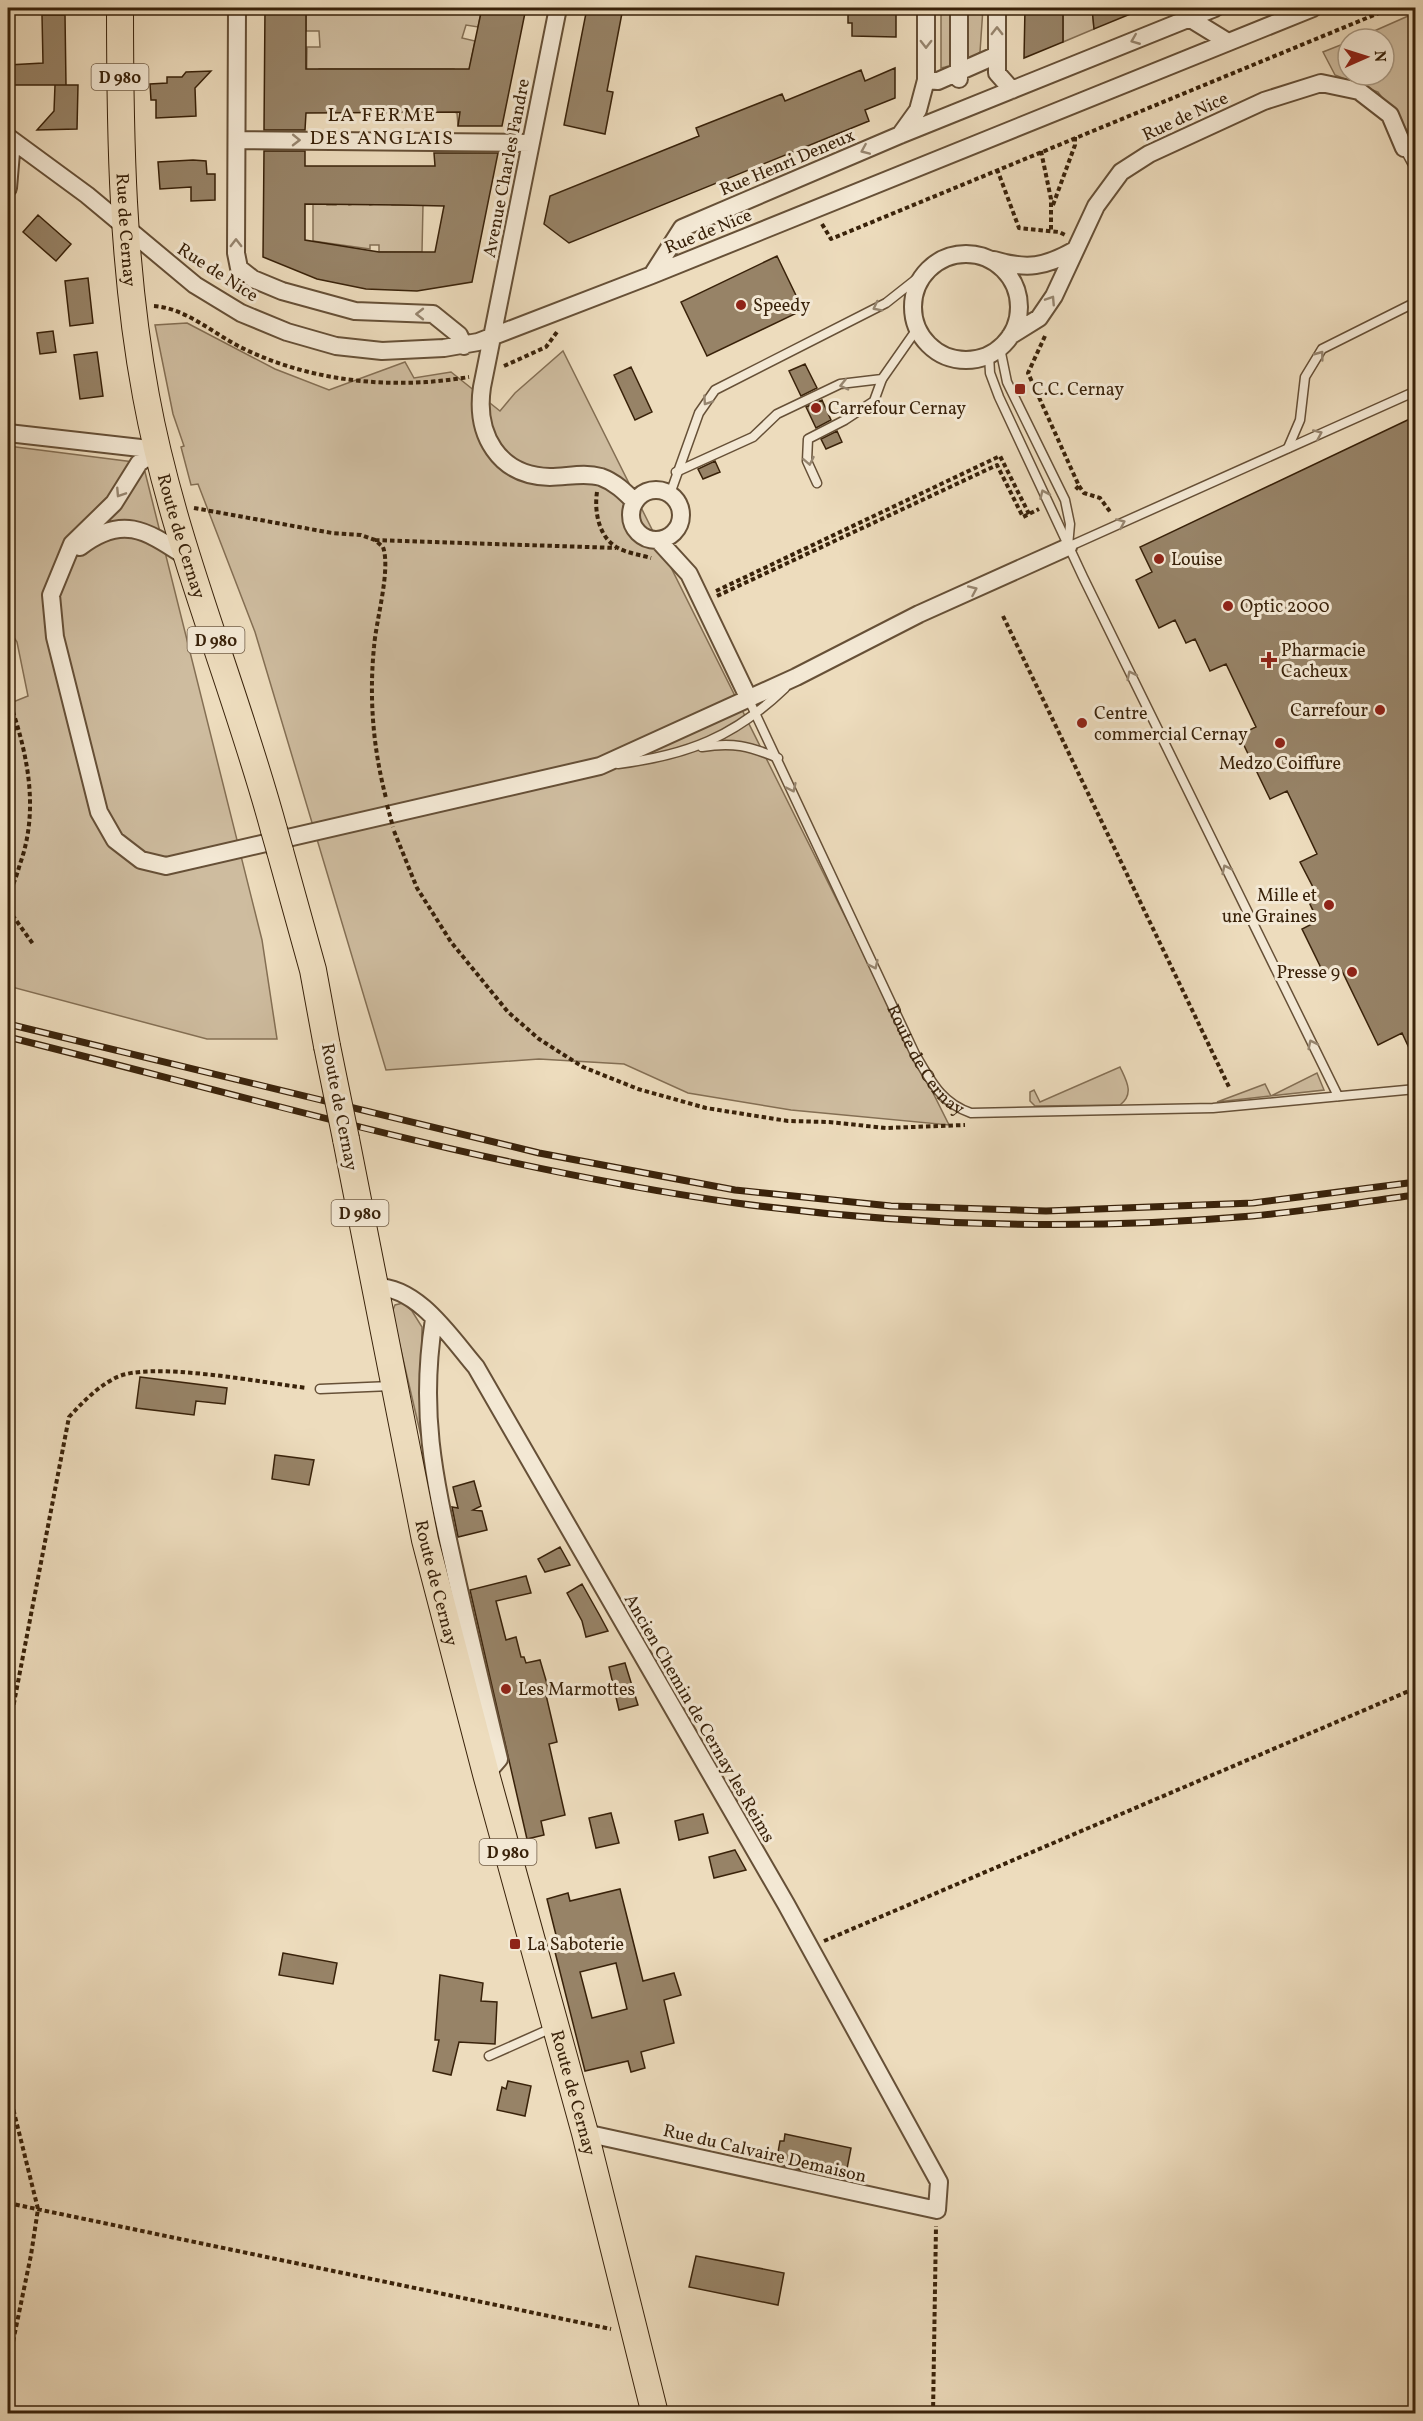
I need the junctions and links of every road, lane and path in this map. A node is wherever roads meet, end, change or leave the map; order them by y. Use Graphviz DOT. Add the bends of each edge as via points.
graph roads {
  1 [pos="120,8"];
  2 [pos="237,8"];
  3 [pos="558,8"];
  4 [pos="926,8"];
  5 [pos="959,8"];
  6 [pos="997,8"];
  7 [pos="1215,8"];
  8 [pos="1313,8"];
  9 [pos="1391,8"];
  10 [pos="1189,18"];
  11 [pos="1228,42"];
  12 [pos="997,55"];
  13 [pos="959,75"];
  14 [pos="926,80"];
  15 [pos="1012,90"];
  16 [pos="900,135"];
  17 [pos="1075,137"];
  18 [pos="10,139"];
  19 [pos="237,140"];
  20 [pos="531,143"];
  21 [pos="1410,146"];
  22 [pos="1041,151"];
  23 [pos="1416,170"];
  24 [pos="8,188"];
  25 [pos="1052,208"];
  26 [pos="123,226"];
  27 [pos="812,228"];
  28 [pos="1051,231"];
  29 [pos="1075,250"];
  30 [pos="990,260"];
  31 [pos="924,273"];
  32 [pos="652,275"];
  33 [pos="1416,302"];
  34 [pos="566,328"];
  35 [pos="917,329"];
  36 [pos="555,333"];
  37 [pos="492,336"];
  38 [pos="465,346"];
  39 [pos="1000,346"];
  40 [pos="882,380"];
  41 [pos="1416,391"];
  42 [pos="8,433"];
  43 [pos="1288,448"];
  44 [pos="158,450"];
  45 [pos="676,472"];
  46 [pos="598,477"];
  47 [pos="817,483"];
  48 [pos="1079,486"];
  49 [pos="670,494"];
  50 [pos="634,502"];
  51 [pos="173,504"];
  52 [pos="1117,525"];
  53 [pos="375,540"];
  54 [pos="658,540"];
  55 [pos="1068,547"];
  56 [pos="617,548"];
  57 [pos="188,558"];
  58 [pos="661,561"];
  59 [pos="61,567"];
  60 [pos="702,601"];
  61 [pos="1003,616"];
  62 [pos="796,677"];
  63 [pos="8,697"];
  64 [pos="748,697"];
  65 [pos="757,714"];
  66 [pos="16,722"];
  67 [pos="693,749"];
  68 [pos="8,752"];
  69 [pos="778,758"];
  70 [pos="600,766"];
  71 [pos="8,894"];
  72 [pos="8,909"];
  73 [pos="33,944"];
  74 [pos="1230,1089"];
  75 [pos="1416,1089"];
  76 [pos="1338,1096"];
  77 [pos="971,1113"];
  78 [pos="375,1287"];
  79 [pos="434,1318"];
  80 [pos="394,1386"];
  81 [pos="320,1389"];
  82 [pos="1416,1688"];
  83 [pos="8,1734"];
  84 [pos="486,1774"];
  85 [pos="809,1947"];
  86 [pos="555,2026"];
  87 [pos="489,2056"];
  88 [pos="8,2088"];
  89 [pos="585,2133"];
  90 [pos="8,2203"];
  91 [pos="38,2209"];
  92 [pos="937,2210"];
  93 [pos="633,2324"];
  94 [pos="8,2366"];
  95 [pos="655,2414"];
  96 [pos="933,2414"];
  1 -- 26 [label="main road, Rue de Cernay / D 980"];
  2 -- 19 [label="street"];
  3 -- 20 [label="street, Avenue Charles Fandre"];
  4 -- 14 [label="street, one-way"];
  5 -- 13 [label="street"];
  12 -- 6 [label="street, one-way"];
  7 -- 10 [label="street, Rue Henri Deneux"];
  8 -- 11 [label="street, Rue de Nice"];
  9 -- 17 [label="path"];
  10 -- 11 [label="street"];
  10 -- 15 [label="street, Rue Henri Deneux, one-way"];
  11 -- 32 [label="street, Rue de Nice"];
  12 -- 13 [label="street"];
  12 -- 15 [label="street" via="997,73"];
  13 -- 14 [label="street"];
  14 -- 16 [label="street" via="918,110"];
  15 -- 16 [label="street, Rue Henri Deneux"];
  16 -- 32 [label="street, Rue Henri Deneux, one-way" via="682,228"];
  17 -- 22 [label="path"];
  17 -- 25 [label="path" via="1073,154"];
  18 -- 24 [label="street"];
  18 -- 26 [label="street, Rue de Nice"];
  19 -- 20 [label="street, one-way"];
  38 -- 19 [label="street, one-way" via="459,334 433,314 355,311 325,305 253,279 239,268"];
  20 -- 37 [label="street, Avenue Charles Fandre"];
  21 -- 23 [label="lane"];
  21 -- 29 [label="street, Rue de Nice" via="1390,115 1359,91 1321,83 1264,101 1121,171 1096,206"];
  22 -- 25 [label="path"];
  22 -- 27 [label="path" via="831,238 822,224"];
  25 -- 28 [label="path"];
  26 -- 38 [label="street, Rue de Nice" via="195,285 241,313 287,332 360,350"];
  26 -- 44 [label="main road, Rue de Cernay / D 980" via="146,395"];
  29 -- 30 [label="street" via="1053,262 1022,267"];
  39 -- 29 [label="street, Rue de Nice, one-way" via="1039,318"];
  30 -- 31 [label="street" via="973,254 955,255 938,261"];
  30 -- 39 [label="street" via="1011,280 1019,308"];
  31 -- 35 [label="street" via="913,300"];
  31 -- 45 [label="lane, one-way" via="886,303 715,390 699,413"];
  32 -- 37 [label="street, Rue de Nice"];
  43 -- 33 [label="lane, one-way" via="1300,420 1305,377 1322,349"];
  34 -- 36 [label="path"];
  35 -- 39 [label="street" via="925,341 948,357 976,359"];
  35 -- 40 [label="lane"];
  37 -- 38 [label="street, Rue de Nice"];
  37 -- 46 [label="street, Avenue Charles Fandre" via="479,405 489,444 524,473"];
  39 -- 55 [label="lane" via="1007,382 1065,500 1070,524"];
  55 -- 39 [label="lane, one-way" via="990,373"];
  40 -- 45 [label="lane, one-way" via="840,384 777,414 753,437"];
  40 -- 47 [label="lane, one-way" via="873,401 808,439 807,461"];
  43 -- 41 [label="lane, one-way"];
  42 -- 44 [label="street"];
  52 -- 43 [label="lane, one-way"];
  44 -- 51 [label="main road, Route de Cernay / D 980"];
  44 -- 59 [label="street, one-way" via="139,464 114,503 72,544"];
  45 -- 49 [label="lane"];
  46 -- 50 [label="street" via="614,483"];
  46 -- 56 [label="path" via="595,505 602,531"];
  48 -- 52 [label="path" via="1084,493 1100,498"];
  49 -- 50 [label="street" via="654,490"];
  49 -- 54 [label="street" via="679,506 680,521 672,534"];
  50 -- 54 [label="street" via="631,517 637,532"];
  51 -- 53 [label="path"];
  51 -- 57 [label="main road, Route de Cernay / D 980"];
  52 -- 55 [label="lane"];
  53 -- 56 [label="path"];
  53 -- 77 [label="path, bridge" via="382,547 386,569 374,648 373,735 393,827 417,888 450,942 508,1012 539,1039 583,1067 638,1089 706,1108 788,1121 886,1128 965,1126"];
  54 -- 60 [label="street" via="689,574"];
  62 -- 55 [label="street, one-way" via="919,614"];
  76 -- 55 [label="lane, one-way"];
  56 -- 58 [label="path"];
  57 -- 59 [label="street" via="155,536 130,527 98,535"];
  57 -- 78 [label="main road, Route de Cernay / D 980, bridge" via="228,677 313,970"];
  59 -- 70 [label="street" via="51,595 55,637 99,812 115,840 141,860 166,866"];
  60 -- 60 [label="path" via="1000,456 1029,514 1023,517 997,465"];
  60 -- 64 [label="street"];
  61 -- 74 [label="path"];
  62 -- 64 [label="street"];
  62 -- 65 [label="lane"];
  63 -- 66 [label="path"];
  64 -- 65 [label="lane, Route de Cernay"];
  64 -- 70 [label="street"];
  65 -- 67 [label="lane"];
  65 -- 69 [label="lane, Route de Cernay"];
  66 -- 68 [label="path"];
  66 -- 71 [label="path" via="27,763 31,807 27,845"];
  67 -- 69 [label="lane" via="727,743 752,747"];
  67 -- 70 [label="lane" via="650,760"];
  69 -- 77 [label="lane, Route de Cernay, one-way" via="915,1054 940,1096 955,1108"];
  72 -- 73 [label="path"];
  75 -- 76 [label="lane, Route de Cernay"];
  76 -- 77 [label="lane, Route de Cernay" via="1213,1108"];
  78 -- 79 [label="street, Ancien Chemin de Cernay les Reims" via="387,1286"];
  78 -- 80 [label="main road, Route de Cernay / D 980"];
  79 -- 84 [label="street, Route de Cernay" via="427,1409 432,1467 499,1758"];
  79 -- 85 [label="street, Ancien Chemin de Cernay les Reims" via="476,1367"];
  80 -- 81 [label="lane"];
  80 -- 84 [label="main road, Route de Cernay / D 980" via="426,1540"];
  81 -- 83 [label="path" via="148,1370 116,1377 93,1392 69,1417"];
  82 -- 85 [label="path"];
  84 -- 86 [label="main road, Route de Cernay / D 980"];
  85 -- 92 [label="street, Ancien Chemin de Cernay les Reims" via="939,2182"];
  86 -- 87 [label="lane"];
  86 -- 89 [label="main road, Route de Cernay / D 980"];
  88 -- 91 [label="path"];
  89 -- 92 [label="street, Rue du Calvaire Demaison"];
  89 -- 93 [label="main road, Route de Cernay / D 980"];
  90 -- 91 [label="path"];
  91 -- 93 [label="path" via="609,2330"];
  91 -- 94 [label="path"];
  92 -- 96 [label="path"];
  93 -- 95 [label="main road, Route de Cernay / D 980"];
}
